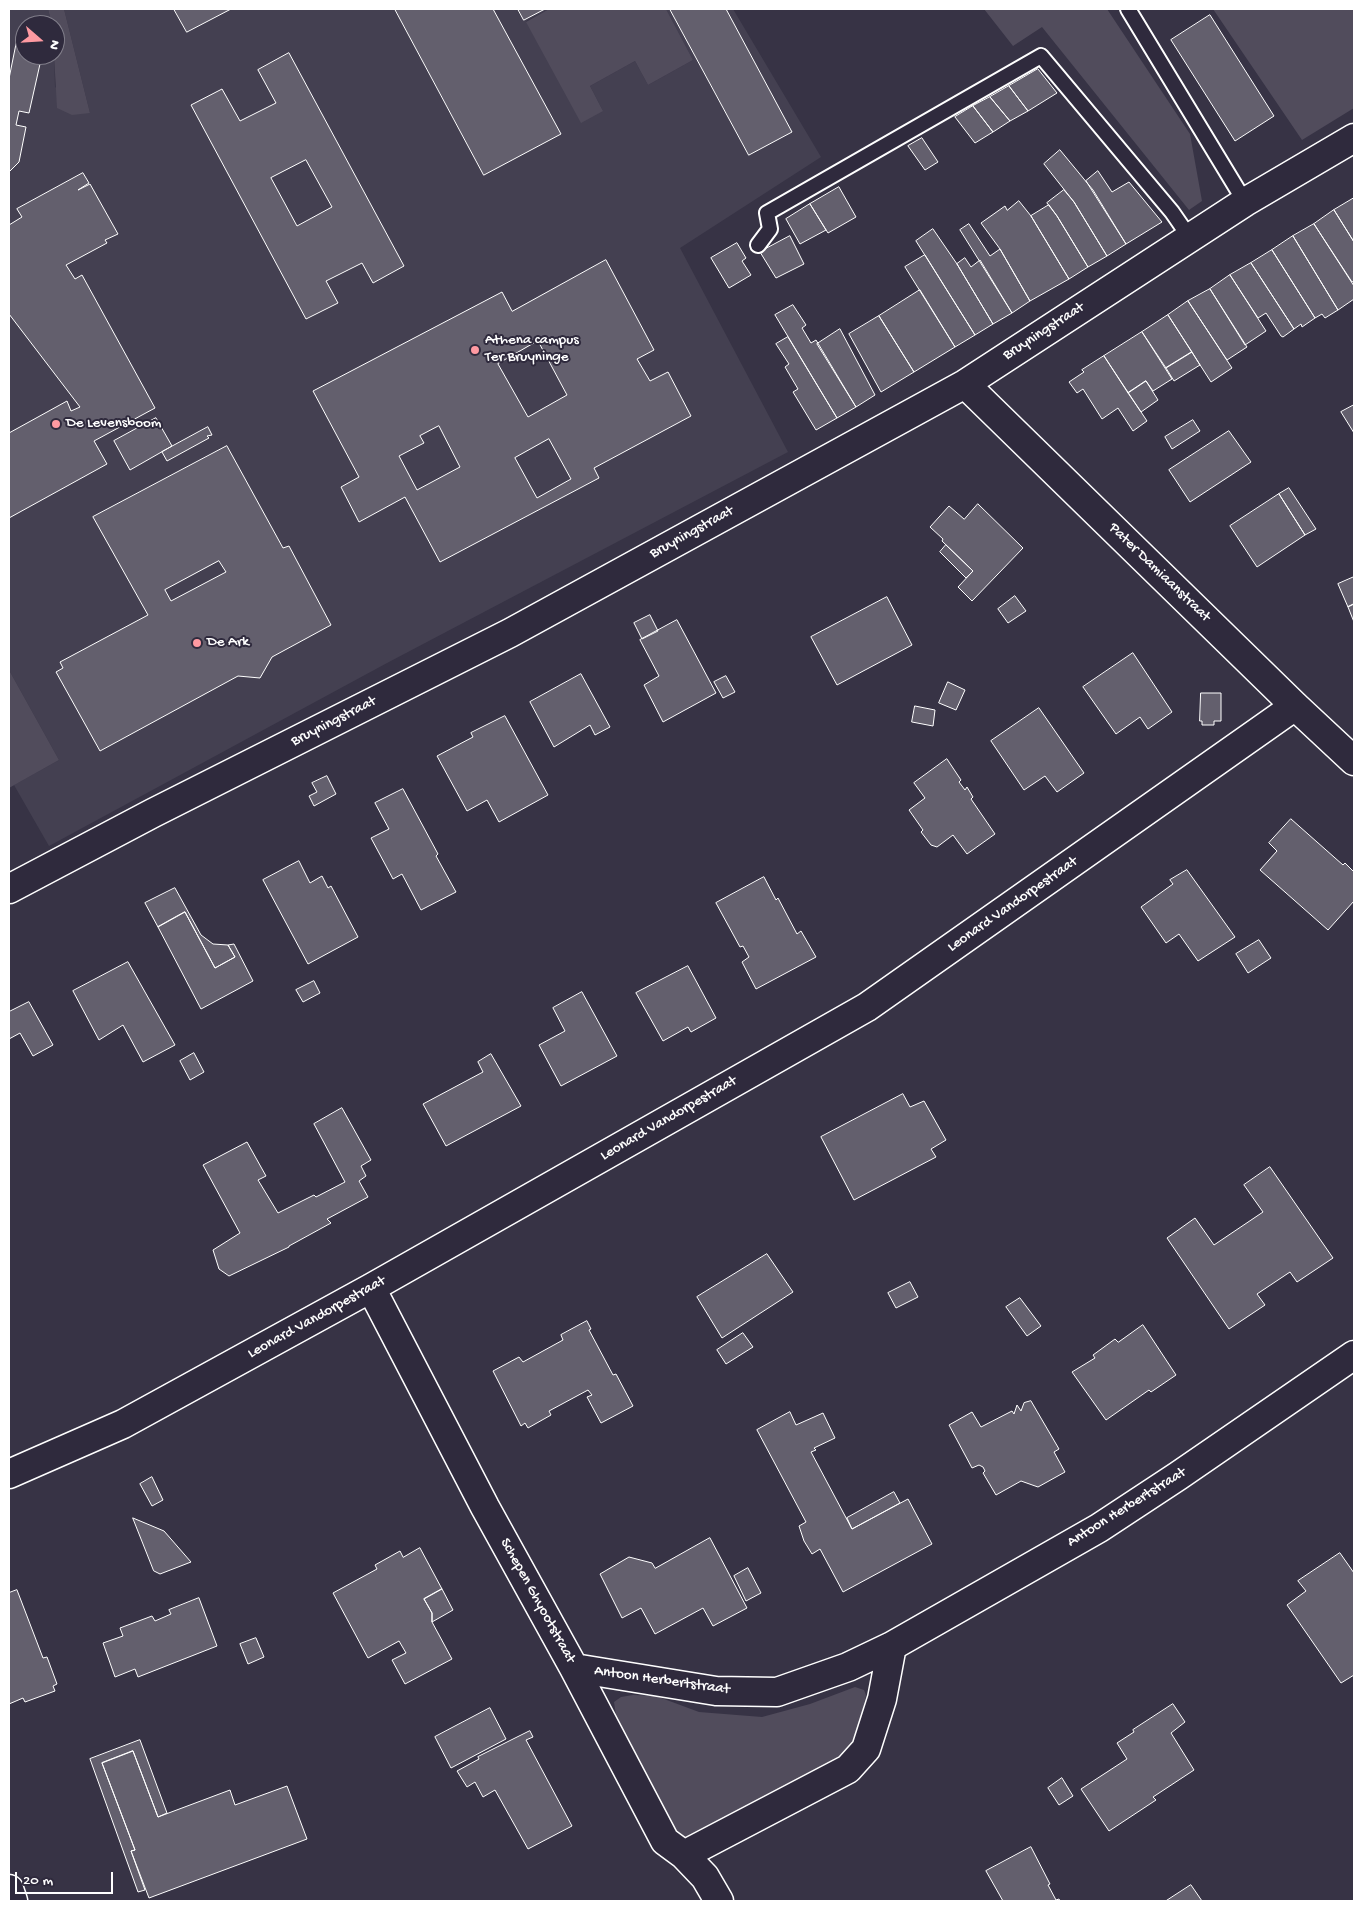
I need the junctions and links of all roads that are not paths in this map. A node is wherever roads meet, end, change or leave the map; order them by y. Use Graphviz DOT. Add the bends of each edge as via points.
graph roads {
  1 [pos="1128,9"];
  2 [pos="1354,138"];
  3 [pos="1245,202"];
  4 [pos="1190,238"];
  5 [pos="758,245"];
  6 [pos="965,384"];
  7 [pos="1295,706"];
  8 [pos="1354,761"];
  9 [pos="9,889"];
  10 [pos="371,1288"];
  11 [pos="1354,1355"];
  12 [pos="9,1474"];
  13 [pos="892,1646"];
  14 [pos="574,1668"];
  15 [pos="684,1855"];
  16 [pos="9,1889"];
  17 [pos="13,1901"];
  18 [pos="719,1901"];
  1 -- 3 [label="lane"];
  2 -- 3 [label="street, Bruyningstraat"];
  3 -- 4 [label="street, Bruyningstraat"];
  4 -- 5 [label="lane" via="1042,56 767,213 770,229"];
  4 -- 6 [label="street, Bruyningstraat"];
  6 -- 7 [label="street, Pater Damiaanstraat"];
  6 -- 9 [label="street, Bruyningstraat" via="510,633"];
  7 -- 8 [label="street, Pater Damiaanstraat"];
  7 -- 10 [label="street, Leonard Vandorpestraat" via="867,1007"];
  10 -- 12 [label="street, Leonard Vandorpestraat" via="123,1424"];
  10 -- 14 [label="street, Schepen Ghyootstraat"];
  11 -- 13 [label="street, Antoon Herbertstraat" via="1099,1528"];
  13 -- 14 [label="street, Antoon Herbertstraat" via="848,1667 777,1692 716,1691"];
  13 -- 15 [label="street" via="882,1699 866,1749 848,1769"];
  14 -- 15 [label="street, Schepen Ghyootstraat" via="665,1841"];
  15 -- 18 [label="street, Schepen Ghyootstraat" via="705,1877"];
  16 -- 17 [label="street"];
}
